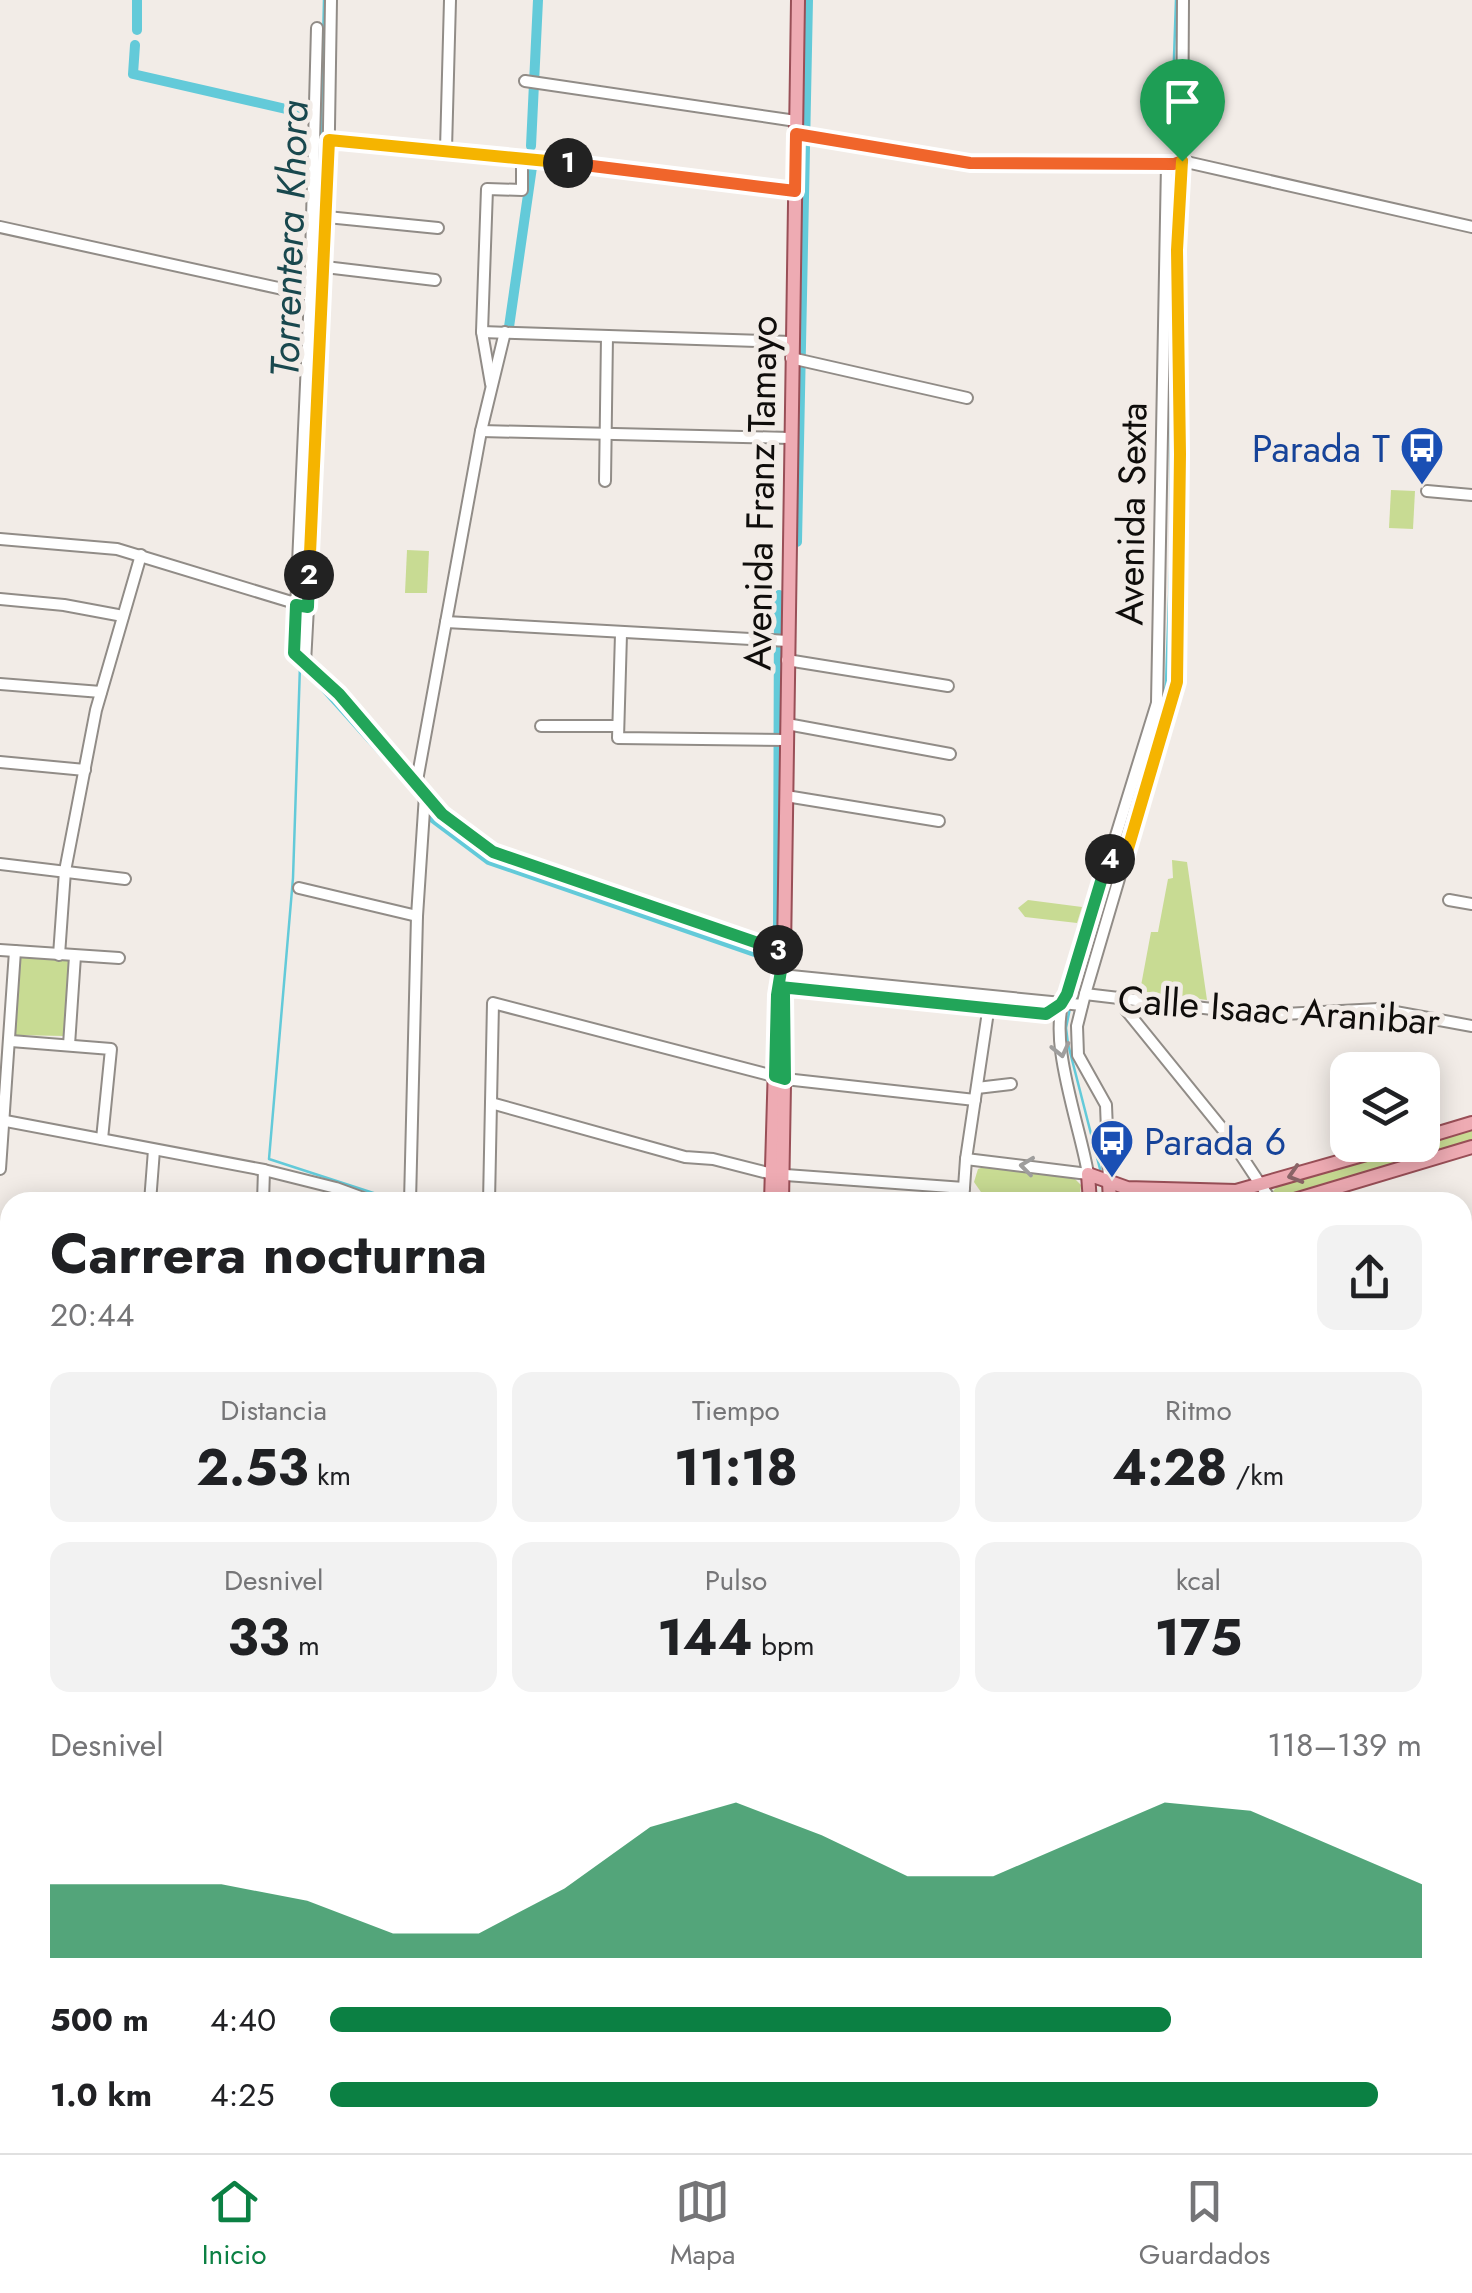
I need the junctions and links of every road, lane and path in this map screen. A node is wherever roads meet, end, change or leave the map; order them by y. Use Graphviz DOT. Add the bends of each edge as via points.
graph roads {
  1 [pos="331,0"];
  2 [pos="450,0"];
  3 [pos="798,0"];
  4 [pos="1183,0"];
  5 [pos="317,28"];
  6 [pos="525,81"];
  7 [pos="796,127"];
  8 [pos="329,140"];
  9 [pos="446,149"];
  10 [pos="522,158"];
  11 [pos="1174,163"];
  12 [pos="795,191"];
  13 [pos="327,217"];
  14 [pos="0,227"];
  15 [pos="1472,227"];
  16 [pos="438,228"];
  17 [pos="325,266"];
  18 [pos="434,280"];
  19 [pos="310,295"];
  20 [pos="1172,327"];
  21 [pos="482,332"];
  22 [pos="505,332"];
  23 [pos="607,336"];
  24 [pos="792,342"];
  25 [pos="791,358"];
  26 [pos="492,388"];
  27 [pos="967,398"];
  28 [pos="481,431"];
  29 [pos="606,434"];
  30 [pos="790,438"];
  31 [pos="605,481"];
  32 [pos="1427,491"];
  33 [pos="1472,495"];
  34 [pos="0,539"];
  35 [pos="141,556"];
  36 [pos="0,600"];
  37 [pos="302,606"];
  38 [pos="123,616"];
  39 [pos="446,622"];
  40 [pos="622,634"];
  41 [pos="788,641"];
  42 [pos="788,660"];
  43 [pos="0,684"];
  44 [pos="948,686"];
  45 [pos="102,692"];
  46 [pos="786,724"];
  47 [pos="541,726"];
  48 [pos="618,726"];
  49 [pos="786,740"];
  50 [pos="950,754"];
  51 [pos="0,762"];
  52 [pos="85,770"];
  53 [pos="421,790"];
  54 [pos="786,796"];
  55 [pos="939,821"];
  56 [pos="1114,860"];
  57 [pos="0,864"];
  58 [pos="65,870"];
  59 [pos="125,879"];
  60 [pos="299,888"];
  61 [pos="1449,900"];
  62 [pos="1472,904"];
  63 [pos="416,916"];
  64 [pos="0,950"];
  65 [pos="16,951"];
  66 [pos="784,952"];
  67 [pos="59,955"];
  68 [pos="75,956"];
  69 [pos="120,958"];
  70 [pos="781,981"];
  71 [pos="990,994"];
  72 [pos="1125,1000"];
  73 [pos="1074,1002"];
  74 [pos="989,1008"];
  75 [pos="1472,1026"];
  76 [pos="10,1041"];
  77 [pos="69,1045"];
  78 [pos="780,1077"];
  79 [pos="1011,1084"];
  80 [pos="976,1094"];
  81 [pos="490,1103"];
  82 [pos="3,1120"];
  83 [pos="1472,1123"];
  84 [pos="1440,1133"];
  85 [pos="102,1140"];
  86 [pos="1472,1147"];
  87 [pos="154,1150"];
  88 [pos="966,1159"];
  89 [pos="1341,1162"];
  90 [pos="0,1169"];
  91 [pos="264,1170"];
  92 [pos="777,1175"];
  93 [pos="1098,1177"];
  94 [pos="1260,1186"];
  95 [pos="336,1188"];
  96 [pos="151,1192"];
  97 [pos="263,1192"];
  98 [pos="336,1192"];
  99 [pos="347,1192"];
  100 [pos="411,1192"];
  101 [pos="489,1192"];
  102 [pos="773,1192"];
  103 [pos="780,1192"];
  104 [pos="914,1192"];
  105 [pos="963,1192"];
  106 [pos="1093,1192"];
  107 [pos="1105,1192"];
  108 [pos="1264,1192"];
  109 [pos="1321,1192"];
  1 -- 8 [label="street"];
  2 -- 9 [label="street"];
  3 -- 7 [label="main road, Avenida Franz Tamayo"];
  4 -- 11 [label="street, Avenida Sexta"];
  5 -- 19 [label="street"];
  6 -- 7 [label="street"];
  7 -- 11 [label="street" via="970,163"];
  7 -- 12 [label="main road, Avenida Franz Tamayo"];
  8 -- 9 [label="street"];
  8 -- 13 [label="street"];
  9 -- 10 [label="street"];
  10 -- 12 [label="street"];
  10 -- 21 [label="street" via="522,190 487,189"];
  11 -- 15 [label="street"];
  11 -- 20 [label="street, Avenida Sexta"];
  12 -- 24 [label="main road, Avenida Franz Tamayo"];
  13 -- 16 [label="street"];
  13 -- 17 [label="street"];
  14 -- 19 [label="street"];
  17 -- 18 [label="street"];
  17 -- 37 [label="street"];
  19 -- 37 [label="street"];
  20 -- 56 [label="street, Avenida Sexta" via="1157,703"];
  20 -- 56 [label="street, Avenida Sexta" via="1177,682"];
  21 -- 22 [label="street"];
  21 -- 26 [label="street"];
  22 -- 23 [label="street"];
  22 -- 26 [label="street"];
  23 -- 24 [label="street"];
  23 -- 29 [label="street"];
  24 -- 25 [label="main road, Avenida Franz Tamayo"];
  25 -- 27 [label="street"];
  25 -- 30 [label="main road, Avenida Franz Tamayo"];
  26 -- 28 [label="street"];
  28 -- 29 [label="street"];
  28 -- 39 [label="street"];
  29 -- 30 [label="street"];
  29 -- 31 [label="street"];
  30 -- 41 [label="main road, Avenida Franz Tamayo"];
  32 -- 33 [label="street"];
  34 -- 35 [label="street"];
  35 -- 37 [label="street"];
  35 -- 38 [label="street"];
  36 -- 38 [label="street"];
  37 -- 53 [label="street" via="306,663"];
  38 -- 45 [label="street"];
  39 -- 40 [label="street"];
  39 -- 53 [label="street"];
  40 -- 41 [label="street"];
  40 -- 48 [label="street"];
  41 -- 42 [label="main road, Avenida Franz Tamayo"];
  42 -- 44 [label="street"];
  42 -- 46 [label="main road, Avenida Franz Tamayo"];
  43 -- 45 [label="street"];
  45 -- 52 [label="street"];
  46 -- 49 [label="main road, Avenida Franz Tamayo"];
  46 -- 50 [label="street"];
  47 -- 48 [label="street"];
  48 -- 49 [label="street" via="618,738"];
  49 -- 54 [label="main road, Avenida Franz Tamayo"];
  51 -- 52 [label="street"];
  52 -- 58 [label="street"];
  53 -- 63 [label="street"];
  53 -- 66 [label="street" via="493,852"];
  54 -- 55 [label="street"];
  54 -- 66 [label="main road, Avenida Franz Tamayo"];
  56 -- 73 [label="street, Avenida Sexta"];
  56 -- 73 [label="street, Avenida Sexta" via="1067,994"];
  57 -- 58 [label="street"];
  58 -- 59 [label="street"];
  58 -- 67 [label="street"];
  60 -- 63 [label="street"];
  61 -- 62 [label="street"];
  63 -- 100 [label="street"];
  64 -- 65 [label="street"];
  65 -- 67 [label="street"];
  65 -- 76 [label="street"];
  66 -- 70 [label="main road, Avenida Franz Tamayo"];
  67 -- 68 [label="street"];
  68 -- 69 [label="street"];
  68 -- 77 [label="street"];
  70 -- 71 [label="street, Calle Isaac Aranibar"];
  70 -- 74 [label="street"];
  70 -- 78 [label="main road, Avenida Franz Tamayo"];
  71 -- 73 [label="street, Calle Isaac Aranibar"];
  71 -- 74 [label="street"];
  72 -- 73 [label="street, Calle Isaac Aranibar"];
  72 -- 75 [label="street, Calle Isaac Aranibar" via="1264,1015 1380,1009"];
  72 -- 94 [label="street" via="1126,1010 1229,1137"];
  73 -- 74 [label="street" via="1046,1014"];
  73 -- 93 [label="street, Avenida Sexta" via="1078,1054 1106,1105"];
  73 -- 93 [label="street, Avenida Sexta, one-way" via="1058,1033"];
  74 -- 80 [label="street"];
  76 -- 77 [label="street"];
  76 -- 82 [label="street"];
  77 -- 85 [label="street" via="111,1049"];
  78 -- 80 [label="street"];
  78 -- 81 [label="street" via="494,1003"];
  78 -- 92 [label="main road, Avenida Franz Tamayo"];
  79 -- 80 [label="street"];
  80 -- 88 [label="street"];
  81 -- 92 [label="street"];
  81 -- 101 [label="street"];
  82 -- 85 [label="street"];
  82 -- 90 [label="street"];
  83 -- 84 [label="main road"];
  85 -- 87 [label="street"];
  86 -- 109 [label="main road"];
  87 -- 91 [label="street"];
  87 -- 96 [label="street"];
  93 -- 88 [label="street, one-way"];
  88 -- 105 [label="street"];
  89 -- 94 [label="main road, one-way"];
  91 -- 95 [label="street"];
  91 -- 97 [label="street"];
  92 -- 102 [label="main road, Avenida Franz Tamayo"];
  92 -- 103 [label="main road, Avenida Franz Tamayo"];
  92 -- 104 [label="street"];
  93 -- 94 [label="main road" via="1126,1188"];
  93 -- 106 [label="main road, Avenida Sexta"];
  93 -- 107 [label="main road, Avenida Sexta"];
  94 -- 108 [label="street"];
  95 -- 98 [label="street"];
  95 -- 99 [label="street"];
}
